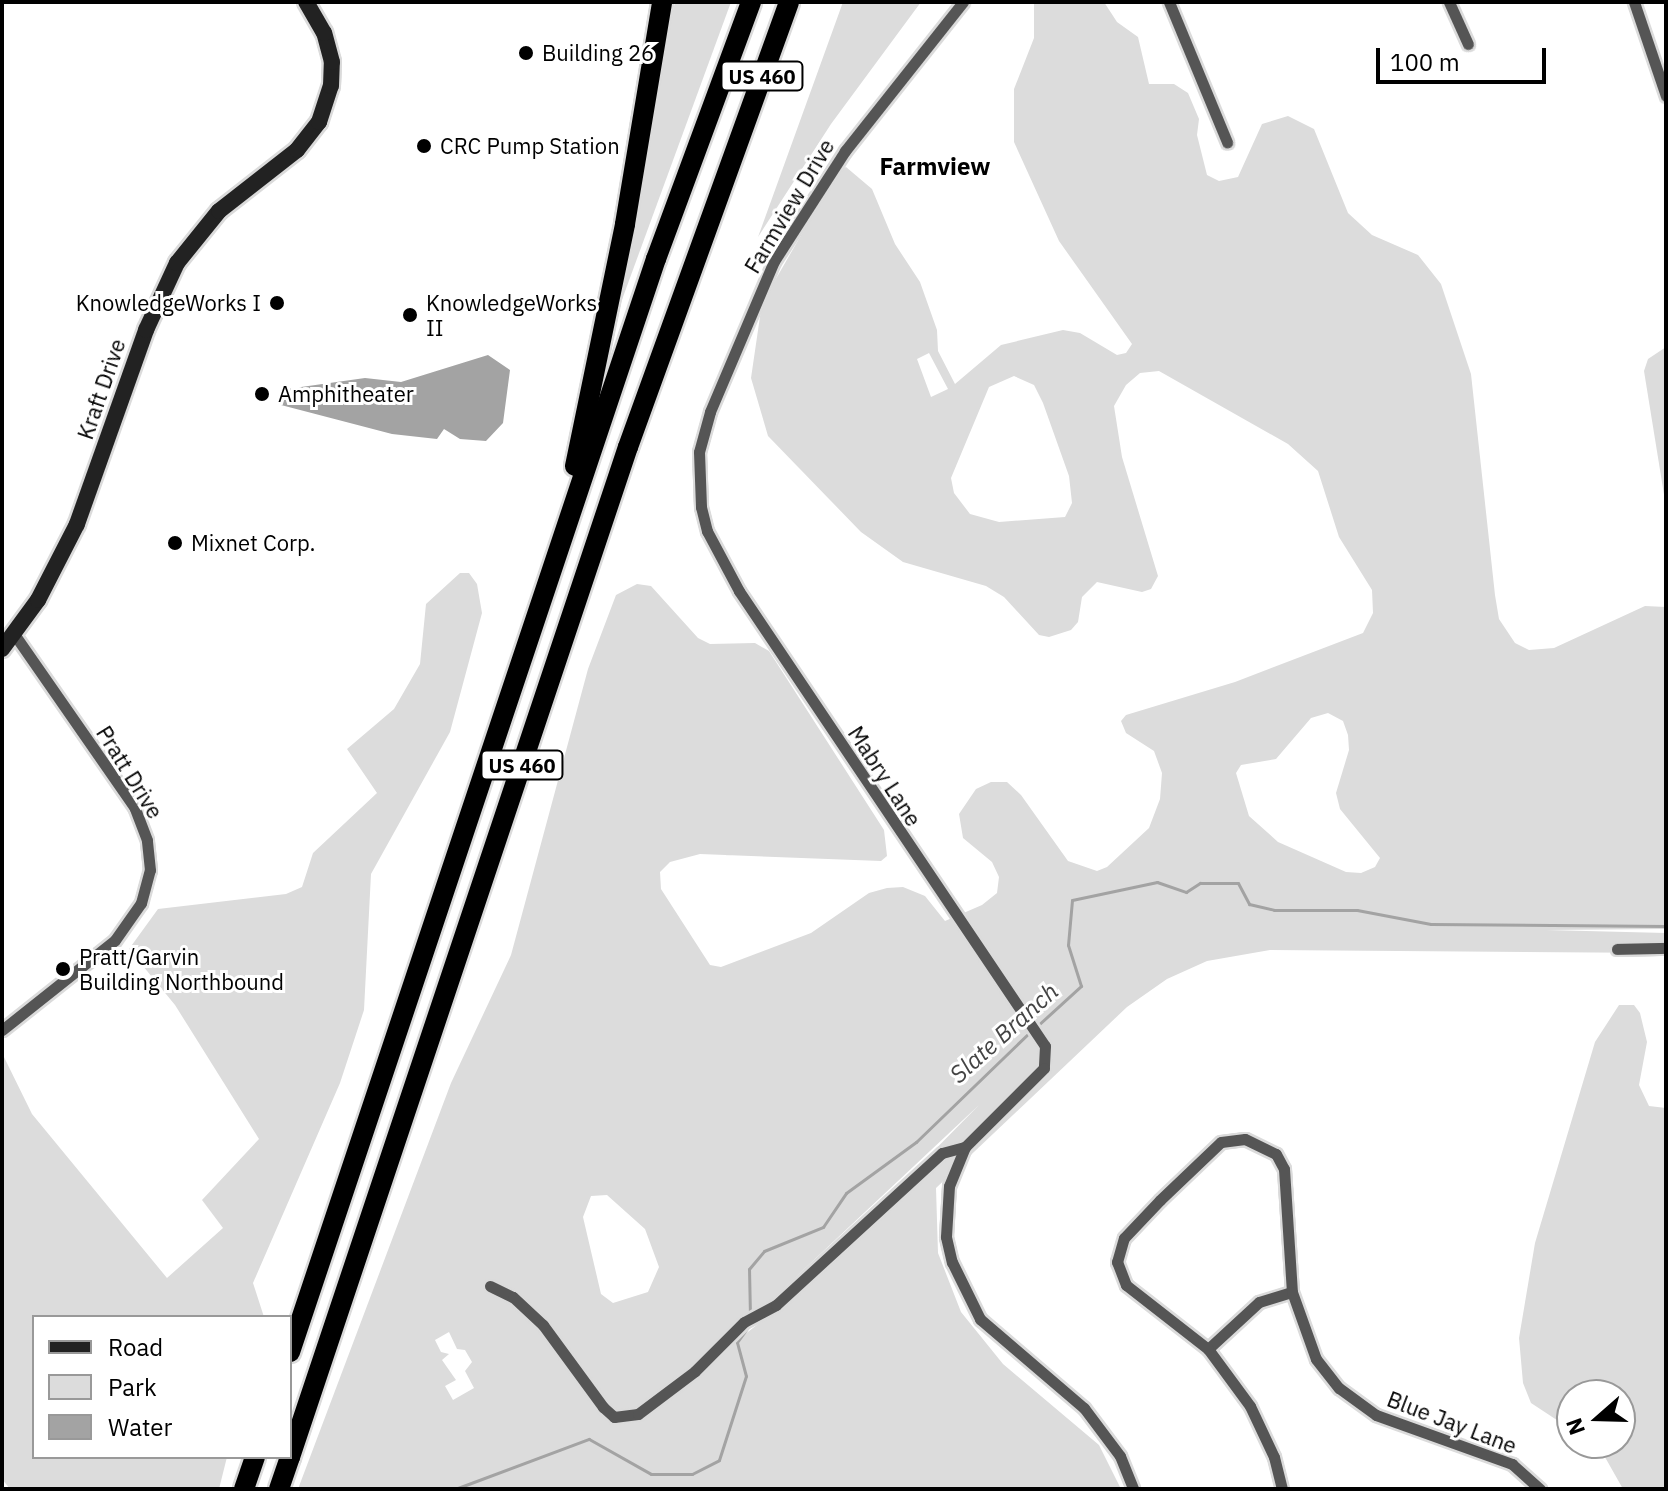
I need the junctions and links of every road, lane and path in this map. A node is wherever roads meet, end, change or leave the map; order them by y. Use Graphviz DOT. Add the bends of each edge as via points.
graph roads {
  1 [pos="306,2"];
  2 [pos="662,2"];
  3 [pos="751,2"];
  4 [pos="789,2"];
  5 [pos="963,2"];
  6 [pos="1169,2"];
  7 [pos="1449,2"];
  8 [pos="1634,2"];
  9 [pos="1468,44"];
  10 [pos="1666,96"];
  11 [pos="1227,142"];
  12 [pos="701,507"];
  13 [pos="558,552"];
  14 [pos="14,634"];
  15 [pos="2,649"];
  16 [pos="1666,948"];
  17 [pos="1617,949"];
  18 [pos="2,1030"];
  19 [pos="965,1147"];
  20 [pos="490,1286"];
  21 [pos="1292,1292"];
  22 [pos="292,1346"];
  23 [pos="1208,1349"];
  24 [pos="292,1451"];
  25 [pos="254,1459"];
  26 [pos="289,1459"];
  27 [pos="244,1489"];
  28 [pos="279,1489"];
  29 [pos="1133,1489"];
  30 [pos="1282,1489"];
  31 [pos="1540,1489"];
  1 -- 14 [label="street, Kraft Drive" via="331,56 331,86 322,115 297,150 219,211 177,263 149,321 77,524"];
  2 -- 13 [label="highway" via="622,239"];
  3 -- 13 [label="highway, US 460" via="656,259"];
  4 -- 24 [label="highway, US 460" via="633,434"];
  5 -- 12 [label="street, Farmview Drive" via="845,151 774,261 710,412 699,452"];
  6 -- 11 [label="street"];
  7 -- 9 [label="street"];
  8 -- 10 [label="street"];
  12 -- 19 [label="street, Mabry Lane" via="707,531 739,591 1038,1034 1046,1060 1039,1075"];
  13 -- 22 [label="highway, US 460"];
  14 -- 15 [label="street, Kraft Drive"];
  14 -- 18 [label="street, Pratt Drive" via="135,808 147,840 150,870 141,903 121,933"];
  16 -- 17 [label="street"];
  19 -- 20 [label="street" via="942,1153 776,1305 744,1322 695,1371 638,1414 614,1417 543,1325 513,1297"];
  19 -- 29 [label="street" via="946,1211 952,1262 966,1295 1003,1344 1084,1408 1108,1436"];
  21 -- 23 [label="street" via="1259,1302"];
  21 -- 23 [label="street, Blue Jay Lane" via="1284,1169 1266,1146 1245,1139 1221,1142 1124,1238 1117,1262 1126,1285"];
  21 -- 31 [label="street, Blue Jay Lane" via="1316,1359 1339,1388 1376,1415 1512,1464"];
  23 -- 30 [label="street, Blue Jay Lane" via="1250,1406 1274,1457"];
  25 -- 27 [label="highway"];
  26 -- 28 [label="highway, US 460"];
}
